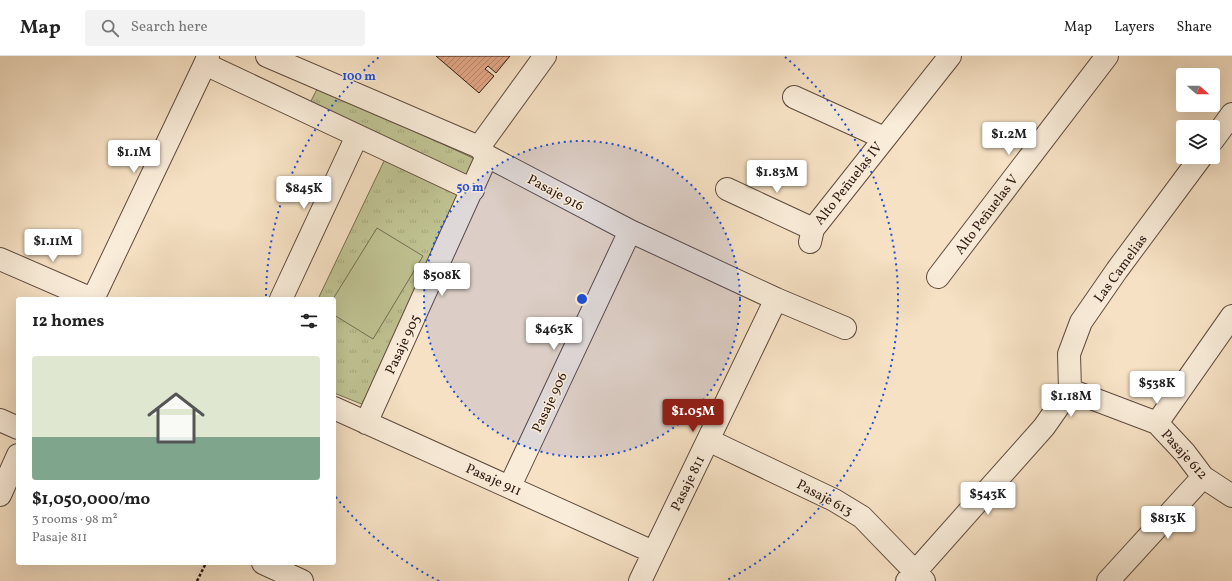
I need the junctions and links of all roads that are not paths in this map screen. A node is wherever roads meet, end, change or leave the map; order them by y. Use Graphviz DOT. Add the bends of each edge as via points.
graph roads {
  1 [pos="267,56"];
  2 [pos="545,56"];
  3 [pos="950,56"];
  4 [pos="1107,56"];
  5 [pos="206,60"];
  6 [pos="794,97"];
  7 [pos="1232,114"];
  8 [pos="1220,130"];
  9 [pos="357,136"];
  10 [pos="884,138"];
  11 [pos="483,152"];
  12 [pos="1196,164"];
  13 [pos="472,190"];
  14 [pos="727,190"];
  15 [pos="630,231"];
  16 [pos="0,259"];
  17 [pos="938,277"];
  18 [pos="88,297"];
  19 [pos="94,297"];
  20 [pos="282,297"];
  21 [pos="776,299"];
  22 [pos="1232,316"];
  23 [pos="845,328"];
  24 [pos="1070,390"];
  25 [pos="336,409"];
  26 [pos="0,420"];
  27 [pos="366,423"];
  28 [pos="1157,423"];
  29 [pos="16,427"];
  30 [pos="708,440"];
  31 [pos="16,459"];
  32 [pos="1203,477"];
  33 [pos="510,486"];
  34 [pos="0,495"];
  35 [pos="1232,496"];
  36 [pos="654,552"];
  37 [pos="267,565"];
  38 [pos="915,578"];
  39 [pos="302,581"];
  40 [pos="640,581"];
  41 [pos="1108,581"];
  1 -- 11 [label="street, Pasaje 916"];
  2 -- 11 [label="street, Pasaje 905"];
  3 -- 10 [label="street, Alto Peñuelas IV"];
  4 -- 17 [label="street, Alto Peñuelas V"];
  5 -- 9 [label="street"];
  5 -- 19 [label="street"];
  6 -- 10 [label="street, Alto Peñuelas IV"];
  7 -- 8 [label="street"];
  9 -- 13 [label="street"];
  9 -- 20 [label="street"];
  10 -- 14 [label="street, Alto Peñuelas IV" via="811,235"];
  11 -- 13 [label="street, Pasaje 905"];
  11 -- 15 [label="street, Pasaje 916"];
  12 -- 24 [label="street, Las Camelias" via="1081,322 1069,354"];
  13 -- 27 [label="street, Pasaje 905"];
  15 -- 21 [label="street, Pasaje 916"];
  15 -- 33 [label="street, Pasaje 906"];
  16 -- 18 [label="street"];
  21 -- 23 [label="street, Pasaje 916"];
  21 -- 30 [label="street, Pasaje 811"];
  22 -- 28 [label="street"];
  24 -- 28 [label="street, Pasaje 612"];
  24 -- 38 [label="street" via="1044,427"];
  25 -- 27 [label="street, Pasaje 911"];
  26 -- 29 [label="street"];
  27 -- 33 [label="street, Pasaje 911"];
  28 -- 32 [label="street, Pasaje 612"];
  30 -- 36 [label="street, Pasaje 811"];
  30 -- 38 [label="street, Pasaje 613" via="834,500 862,517"];
  31 -- 34 [label="street"];
  32 -- 35 [label="street, Pasaje 612"];
  32 -- 41 [label="street"];
  33 -- 36 [label="street, Pasaje 911"];
  36 -- 40 [label="street, Pasaje 811"];
  37 -- 39 [label="street"];
}
